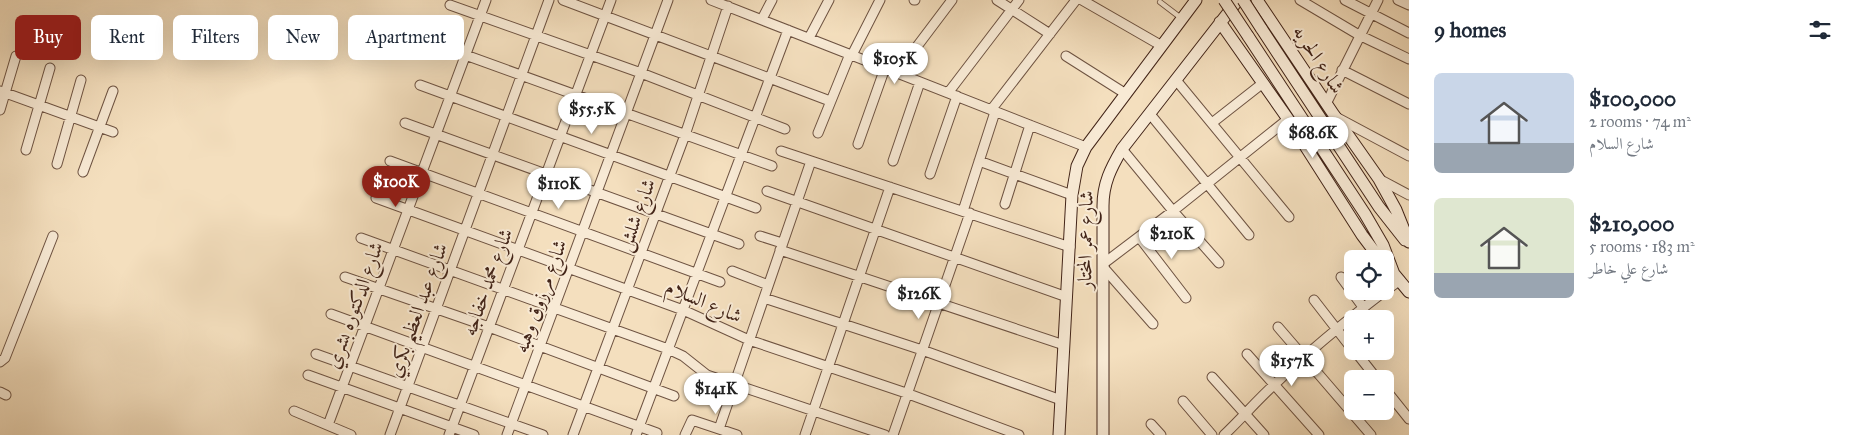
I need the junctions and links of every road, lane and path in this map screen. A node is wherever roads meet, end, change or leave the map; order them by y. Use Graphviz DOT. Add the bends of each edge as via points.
graph roads {
  1 [pos="486,0"];
  2 [pos="549,0"];
  3 [pos="563,0"];
  4 [pos="611,0"];
  5 [pos="668,0"];
  6 [pos="711,0"];
  7 [pos="772,0"];
  8 [pos="829,0"];
  9 [pos="880,0"];
  10 [pos="952,0"];
  11 [pos="997,0"];
  12 [pos="1019,0"];
  13 [pos="1076,0"];
  14 [pos="1082,0"];
  15 [pos="1196,0"];
  16 [pos="1224,0"];
  17 [pos="1238,0"];
  18 [pos="1243,0"];
  19 [pos="1300,0"];
  20 [pos="1345,0"];
  21 [pos="1378,0"];
  22 [pos="1398,0"];
  23 [pos="1161,1"];
  24 [pos="724,3"];
  25 [pos="450,5"];
  26 [pos="1260,5"];
  27 [pos="1409,5"];
  28 [pos="1157,7"];
  29 [pos="1012,9"];
  30 [pos="1370,14"];
  31 [pos="480,16"];
  32 [pos="605,16"];
  33 [pos="1182,19"];
  34 [pos="762,20"];
  35 [pos="1220,22"];
  36 [pos="788,30"];
  37 [pos="1409,33"];
  38 [pos="1050,34"];
  39 [pos="655,35"];
  40 [pos="1359,35"];
  41 [pos="536,37"];
  42 [pos="809,38"];
  43 [pos="1232,39"];
  44 [pos="1162,46"];
  45 [pos="466,55"];
  46 [pos="851,55"];
  47 [pos="590,56"];
  48 [pos="711,56"];
  49 [pos="1066,56"];
  50 [pos="15,59"];
  51 [pos="1409,59"];
  52 [pos="50,68"];
  53 [pos="884,68"];
  54 [pos="1342,70"];
  55 [pos="641,73"];
  56 [pos="897,73"];
  57 [pos="522,75"];
  58 [pos="770,79"];
  59 [pos="80,80"];
  60 [pos="1176,80"];
  61 [pos="920,82"];
  62 [pos="1263,83"];
  63 [pos="420,84"];
  64 [pos="113,91"];
  65 [pos="3,92"];
  66 [pos="1126,94"];
  67 [pos="576,95"];
  68 [pos="953,95"];
  69 [pos="451,96"];
  70 [pos="698,96"];
  71 [pos="830,101"];
  72 [pos="1326,104"];
  73 [pos="1409,104"];
  74 [pos="40,106"];
  75 [pos="0,110"];
  76 [pos="993,111"];
  77 [pos="626,113"];
  78 [pos="1150,114"];
  79 [pos="1334,115"];
  80 [pos="506,116"];
  81 [pos="70,117"];
  82 [pos="755,118"];
  83 [pos="1288,120"];
  84 [pos="405,123"];
  85 [pos="1212,123"];
  86 [pos="1030,125"];
  87 [pos="100,127"];
  88 [pos="785,129"];
  89 [pos="113,132"];
  90 [pos="818,133"];
  91 [pos="436,134"];
  92 [pos="685,135"];
  93 [pos="560,136"];
  94 [pos="858,144"];
  95 [pos="1086,147"];
  96 [pos="1122,149"];
  97 [pos="26,150"];
  98 [pos="781,151"];
  99 [pos="611,154"];
  100 [pos="492,155"];
  101 [pos="741,155"];
  102 [pos="1409,156"];
  103 [pos="1240,157"];
  104 [pos="390,161"];
  105 [pos="811,161"];
  106 [pos="893,161"];
  107 [pos="979,161"];
  108 [pos="57,164"];
  109 [pos="772,166"];
  110 [pos="83,172"];
  111 [pos="422,173"];
  112 [pos="546,174"];
  113 [pos="930,174"];
  114 [pos="1014,174"];
  115 [pos="669,176"];
  116 [pos="1380,179"];
  117 [pos="1208,184"];
  118 [pos="890,187"];
  119 [pos="767,191"];
  120 [pos="597,192"];
  121 [pos="478,194"];
  122 [pos="1072,195"];
  123 [pos="1409,195"];
  124 [pos="726,196"];
  125 [pos="376,198"];
  126 [pos="797,201"];
  127 [pos="1005,204"];
  128 [pos="756,208"];
  129 [pos="408,210"];
  130 [pos="1173,211"];
  131 [pos="966,212"];
  132 [pos="532,213"];
  133 [pos="656,214"];
  134 [pos="1289,217"];
  135 [pos="875,228"];
  136 [pos="465,231"];
  137 [pos="582,231"];
  138 [pos="712,234"];
  139 [pos="1249,235"];
  140 [pos="53,236"];
  141 [pos="760,236"];
  142 [pos="1140,237"];
  143 [pos="361,238"];
  144 [pos="739,244"];
  145 [pos="1409,244"];
  146 [pos="781,247"];
  147 [pos="1070,247"];
  148 [pos="393,249"];
  149 [pos="518,250"];
  150 [pos="1373,250"];
  151 [pos="641,253"];
  152 [pos="955,256"];
  153 [pos="1219,263"];
  154 [pos="1102,266"];
  155 [pos="569,268"];
  156 [pos="450,270"];
  157 [pos="732,271"];
  158 [pos="697,273"];
  159 [pos="1394,274"];
  160 [pos="858,276"];
  161 [pos="345,277"];
  162 [pos="1341,277"];
  163 [pos="1397,277"];
  164 [pos="1394,280"];
  165 [pos="720,282"];
  166 [pos="768,285"];
  167 [pos="379,289"];
  168 [pos="503,289"];
  169 [pos="628,290"];
  170 [pos="1409,292"];
  171 [pos="1067,297"];
  172 [pos="764,298"];
  173 [pos="1186,298"];
  174 [pos="1314,300"];
  175 [pos="1373,300"];
  176 [pos="938,302"];
  177 [pos="1363,307"];
  178 [pos="436,308"];
  179 [pos="554,308"];
  180 [pos="683,310"];
  181 [pos="331,314"];
  182 [pos="842,324"];
  183 [pos="1153,324"];
  184 [pos="365,326"];
  185 [pos="489,327"];
  186 [pos="1278,327"];
  187 [pos="612,328"];
  188 [pos="1336,329"];
  189 [pos="1344,338"];
  190 [pos="750,340"];
  191 [pos="1064,345"];
  192 [pos="540,346"];
  193 [pos="422,347"];
  194 [pos="668,349"];
  195 [pos="922,350"];
  196 [pos="316,354"];
  197 [pos="1247,354"];
  198 [pos="1303,357"];
  199 [pos="1362,360"];
  200 [pos="0,362"];
  201 [pos="350,366"];
  202 [pos="475,366"];
  203 [pos="828,366"];
  204 [pos="598,367"];
  205 [pos="1370,370"];
  206 [pos="308,375"];
  207 [pos="1212,377"];
  208 [pos="734,384"];
  209 [pos="1274,384"];
  210 [pos="526,385"];
  211 [pos="342,387"];
  212 [pos="408,387"];
  213 [pos="654,388"];
  214 [pos="906,393"];
  215 [pos="674,396"];
  216 [pos="1061,400"];
  217 [pos="1394,400"];
  218 [pos="1183,401"];
  219 [pos="460,406"];
  220 [pos="584,406"];
  221 [pos="400,408"];
  222 [pos="294,411"];
  223 [pos="813,411"];
  224 [pos="1245,414"];
  225 [pos="1409,419"];
  226 [pos="511,424"];
  227 [pos="1150,424"];
  228 [pos="328,425"];
  229 [pos="719,429"];
  230 [pos="451,431"];
  231 [pos="637,431"];
  232 [pos="657,433"];
  233 [pos="351,435"];
  234 [pos="390,435"];
  235 [pos="474,435"];
  236 [pos="507,435"];
  237 [pos="543,435"];
  238 [pos="573,435"];
  239 [pos="685,435"];
  240 [pos="737,435"];
  241 [pos="805,435"];
  242 [pos="885,435"];
  243 [pos="893,435"];
  244 [pos="1019,435"];
  245 [pos="1059,435"];
  246 [pos="1103,435"];
  247 [pos="1161,435"];
  248 [pos="1212,435"];
  249 [pos="1224,435"];
  250 [pos="1264,435"];
  251 [pos="1319,435"];
  252 [pos="1371,435"];
  1 -- 31 [label="street, شارع الدكتوره بشري"];
  2 -- 41 [label="street, شارع عبد العظيم بكري"];
  3 -- 32 [label="street"];
  4 -- 32 [label="street, شارع محمد خفاجه"];
  5 -- 39 [label="street, شارع مرزوق وهبه"];
  6 -- 24 [label="street"];
  7 -- 34 [label="street"];
  8 -- 42 [label="street"];
  9 -- 46 [label="street"];
  10 -- 56 [label="street"];
  11 -- 29 [label="street"];
  12 -- 29 [label="street"];
  13 -- 38 [label="street"];
  14 -- 44 [label="street"];
  15 -- 33 [label="main road, شارع عمر المختار"];
  16 -- 163 [label="main road, bridge" via="1365,214"];
  17 -- 35 [label="main road, شارع عمر المختار"];
  18 -- 145 [label="main road, bridge" via="1379,207"];
  19 -- 40 [label="street"];
  20 -- 30 [label="street"];
  21 -- 30 [label="street"];
  22 -- 27 [label="street"];
  23 -- 28 [label="lane"];
  23 -- 33 [label="lane"];
  24 -- 34 [label="street"];
  24 -- 48 [label="street, شارع شلش"];
  25 -- 31 [label="street"];
  26 -- 43 [label="main road" via="1237,12 1230,25"];
  26 -- 72 [label="main road, شارع الحريه"];
  29 -- 38 [label="street"];
  29 -- 68 [label="street"];
  30 -- 37 [label="street"];
  30 -- 40 [label="street"];
  31 -- 41 [label="street"];
  31 -- 45 [label="street, شارع الدكتوره بشري"];
  32 -- 39 [label="street"];
  32 -- 47 [label="street, شارع محمد خفاجه"];
  33 -- 44 [label="main road, شارع عمر المختار"];
  34 -- 36 [label="street"];
  35 -- 43 [label="main road"];
  35 -- 60 [label="main road, شارع عمر المختار"];
  36 -- 42 [label="street"];
  36 -- 58 [label="street"];
  38 -- 76 [label="street"];
  39 -- 48 [label="street"];
  39 -- 55 [label="street, شارع مرزوق وهبه"];
  40 -- 51 [label="street"];
  40 -- 54 [label="street"];
  41 -- 47 [label="street"];
  41 -- 57 [label="street, شارع عبد العظيم بكري"];
  42 -- 46 [label="street"];
  43 -- 62 [label="main road"];
  44 -- 66 [label="main road, شارع عمر المختار"];
  45 -- 57 [label="street"];
  45 -- 69 [label="street, شارع الدكتوره بشري"];
  46 -- 53 [label="street"];
  46 -- 71 [label="street"];
  47 -- 55 [label="street"];
  47 -- 67 [label="street, شارع محمد خفاجه"];
  48 -- 58 [label="street"];
  48 -- 70 [label="street, شارع شلش"];
  49 -- 66 [label="street"];
  50 -- 65 [label="street"];
  52 -- 74 [label="street"];
  53 -- 56 [label="street"];
  53 -- 94 [label="street"];
  54 -- 72 [label="street"];
  54 -- 73 [label="street"];
  55 -- 70 [label="street"];
  55 -- 77 [label="street, شارع مرزوق وهبه"];
  56 -- 61 [label="street"];
  57 -- 67 [label="street"];
  57 -- 80 [label="street, شارع عبد العظيم بكري"];
  58 -- 71 [label="street"];
  58 -- 82 [label="street"];
  59 -- 81 [label="street"];
  60 -- 78 [label="main road, شارع عمر المختار"];
  60 -- 85 [label="street"];
  61 -- 68 [label="street"];
  61 -- 106 [label="street"];
  62 -- 83 [label="main road"];
  62 -- 85 [label="street"];
  63 -- 69 [label="street"];
  64 -- 87 [label="street"];
  65 -- 74 [label="street"];
  65 -- 75 [label="street"];
  66 -- 95 [label="main road, شارع عمر المختار"];
  67 -- 77 [label="street"];
  67 -- 93 [label="street, شارع محمد خفاجه"];
  68 -- 76 [label="street"];
  68 -- 113 [label="street"];
  69 -- 80 [label="street"];
  69 -- 91 [label="street, شارع الدكتوره بشري"];
  70 -- 82 [label="street"];
  70 -- 92 [label="street, شارع شلش"];
  71 -- 90 [label="street"];
  72 -- 79 [label="main road, شارع الحريه"];
  74 -- 81 [label="street"];
  74 -- 97 [label="street"];
  76 -- 86 [label="street"];
  76 -- 107 [label="street"];
  77 -- 92 [label="street"];
  77 -- 99 [label="street, شارع مرزوق وهبه"];
  78 -- 96 [label="main road, شارع عمر المختار"];
  78 -- 117 [label="street"];
  79 -- 102 [label="street"];
  79 -- 116 [label="main road, شارع الحريه"];
  80 -- 93 [label="street"];
  80 -- 100 [label="street, شارع عبد العظيم بكري"];
  81 -- 87 [label="street"];
  81 -- 108 [label="street"];
  82 -- 88 [label="street"];
  82 -- 101 [label="street"];
  83 -- 103 [label="street"];
  83 -- 150 [label="main road"];
  84 -- 91 [label="street"];
  85 -- 103 [label="street"];
  86 -- 95 [label="street"];
  86 -- 114 [label="street"];
  87 -- 89 [label="street"];
  87 -- 110 [label="street"];
  91 -- 100 [label="street"];
  91 -- 111 [label="street, شارع الدكتوره بشري"];
  92 -- 101 [label="street"];
  92 -- 115 [label="street, شارع شلش"];
  93 -- 99 [label="street"];
  93 -- 112 [label="street, شارع محمد خفاجه"];
  95 -- 122 [label="main road, شارع عمر المختار" via="1077,166"];
  96 -- 130 [label="street"];
  96 -- 154 [label="main road, شارع عمر المختار" via="1109,171 1103,194"];
  98 -- 105 [label="street"];
  99 -- 115 [label="street"];
  99 -- 120 [label="street, شارع مرزوق وهبه"];
  100 -- 112 [label="street"];
  100 -- 121 [label="street, شارع عبد العظيم بكري"];
  101 -- 109 [label="street"];
  101 -- 124 [label="street"];
  103 -- 117 [label="street"];
  103 -- 134 [label="street"];
  104 -- 111 [label="street"];
  105 -- 118 [label="street"];
  105 -- 126 [label="street"];
  107 -- 114 [label="street"];
  107 -- 131 [label="street"];
  111 -- 121 [label="street"];
  111 -- 129 [label="street, شارع الدكتوره بشري"];
  112 -- 120 [label="street"];
  112 -- 132 [label="street, شارع محمد خفاجه"];
  114 -- 122 [label="street"];
  114 -- 127 [label="street"];
  115 -- 124 [label="street"];
  115 -- 133 [label="street, شارع شلش"];
  116 -- 123 [label="street"];
  116 -- 145 [label="main road, شارع الحريه"];
  117 -- 130 [label="street"];
  117 -- 139 [label="street"];
  118 -- 131 [label="street"];
  118 -- 135 [label="street"];
  119 -- 126 [label="street"];
  120 -- 133 [label="street"];
  120 -- 137 [label="street, شارع مرزوق وهبه"];
  121 -- 132 [label="street"];
  121 -- 136 [label="street, شارع عبد العظيم بكري"];
  122 -- 147 [label="main road, شارع عمر المختار"];
  124 -- 128 [label="street"];
  124 -- 138 [label="street"];
  125 -- 129 [label="street, شارع السلام"];
  126 -- 135 [label="street"];
  126 -- 146 [label="street"];
  129 -- 136 [label="street, شارع السلام"];
  129 -- 148 [label="street, شارع الدكتوره بشري"];
  130 -- 142 [label="street"];
  130 -- 153 [label="street"];
  131 -- 147 [label="street"];
  131 -- 152 [label="street"];
  132 -- 137 [label="street"];
  132 -- 149 [label="street, شارع محمد خفاجه"];
  133 -- 138 [label="street"];
  133 -- 151 [label="street, شارع شلش"];
  135 -- 152 [label="street"];
  135 -- 160 [label="street"];
  136 -- 149 [label="street, شارع السلام"];
  136 -- 156 [label="street, شارع عبد العظيم بكري"];
  137 -- 151 [label="street"];
  137 -- 155 [label="street, شارع مرزوق وهبه"];
  138 -- 144 [label="street"];
  138 -- 158 [label="street"];
  140 -- 200 [label="street" via="5,358"];
  141 -- 146 [label="street"];
  142 -- 154 [label="street"];
  142 -- 173 [label="street"];
  143 -- 148 [label="street"];
  146 -- 160 [label="street"];
  146 -- 166 [label="street"];
  147 -- 171 [label="main road, شارع عمر المختار"];
  148 -- 156 [label="street"];
  148 -- 167 [label="street, شارع الدكتوره بشري"];
  149 -- 155 [label="street, شارع السلام"];
  149 -- 168 [label="street, شارع محمد خفاجه"];
  151 -- 158 [label="street"];
  151 -- 169 [label="street, شارع شلش"];
  152 -- 171 [label="street"];
  152 -- 176 [label="street"];
  154 -- 183 [label="street"];
  154 -- 246 [label="main road, شارع عمر المختار"];
  155 -- 169 [label="street, شارع السلام"];
  155 -- 179 [label="street, شارع مرزوق وهبه"];
  156 -- 168 [label="street"];
  156 -- 178 [label="street, شارع عبد العظيم بكري"];
  157 -- 166 [label="street"];
  158 -- 165 [label="street"];
  158 -- 180 [label="street"];
  159 -- 163 [label="main road"];
  160 -- 176 [label="street"];
  160 -- 182 [label="street"];
  161 -- 167 [label="street"];
  162 -- 177 [label="street"];
  163 -- 164 [label="street"];
  163 -- 170 [label="main road"];
  166 -- 172 [label="street"];
  167 -- 178 [label="street"];
  167 -- 184 [label="street, شارع الدكتوره بشري"];
  168 -- 179 [label="street"];
  168 -- 185 [label="street, شارع محمد خفاجه"];
  169 -- 180 [label="street, شارع السلام"];
  169 -- 187 [label="street, شارع شلش"];
  171 -- 191 [label="main road, شارع عمر المختار"];
  172 -- 182 [label="street"];
  172 -- 190 [label="street"];
  174 -- 188 [label="street"];
  175 -- 177 [label="street"];
  176 -- 191 [label="street"];
  176 -- 195 [label="street"];
  177 -- 188 [label="street"];
  178 -- 185 [label="street"];
  178 -- 193 [label="street, شارع عبد العظيم بكري"];
  179 -- 187 [label="street"];
  179 -- 192 [label="street, شارع مرزوق وهبه"];
  180 -- 190 [label="street, شارع السلام"];
  180 -- 194 [label="street"];
  181 -- 184 [label="street"];
  182 -- 195 [label="street"];
  182 -- 203 [label="street"];
  184 -- 193 [label="street"];
  184 -- 201 [label="street, شارع الدكتوره بشري"];
  185 -- 192 [label="street"];
  185 -- 202 [label="street, شارع محمد خفاجه"];
  186 -- 198 [label="street"];
  187 -- 194 [label="street"];
  187 -- 204 [label="street, شارع شلش"];
  188 -- 189 [label="street"];
  188 -- 198 [label="street"];
  190 -- 203 [label="street, شارع السلام"];
  190 -- 208 [label="street"];
  191 -- 216 [label="main road, شارع عمر المختار"];
  192 -- 204 [label="street"];
  192 -- 210 [label="street, شارع مرزوق وهبه"];
  193 -- 202 [label="street"];
  193 -- 212 [label="street, شارع عبد العظيم بكري"];
  194 -- 208 [label="street" via="707,375"];
  194 -- 213 [label="street"];
  195 -- 214 [label="street"];
  195 -- 216 [label="street"];
  196 -- 201 [label="street"];
  197 -- 209 [label="street"];
  198 -- 209 [label="street"];
  198 -- 252 [label="street"];
  199 -- 205 [label="street"];
  201 -- 211 [label="street, شارع الدكتوره بشري"];
  201 -- 212 [label="street"];
  202 -- 210 [label="street"];
  202 -- 219 [label="street, شارع محمد خفاجه"];
  203 -- 214 [label="street, شارع السلام"];
  203 -- 223 [label="street"];
  204 -- 213 [label="street"];
  204 -- 220 [label="street, شارع شلش"];
  206 -- 211 [label="street"];
  207 -- 224 [label="street"];
  208 -- 223 [label="street"];
  208 -- 229 [label="street"];
  209 -- 224 [label="street"];
  209 -- 251 [label="street"];
  210 -- 220 [label="street"];
  210 -- 226 [label="street, شارع مرزوق وهبه"];
  211 -- 221 [label="street"];
  211 -- 228 [label="street, شارع الدكتوره بشري"];
  212 -- 219 [label="street"];
  212 -- 221 [label="street, شارع عبد العظيم بكري"];
  213 -- 215 [label="street"];
  213 -- 231 [label="street"];
  214 -- 243 [label="street"];
  214 -- 244 [label="street, شارع السلام"];
  216 -- 245 [label="main road, شارع عمر المختار"];
  217 -- 225 [label="street"];
  218 -- 248 [label="street"];
  219 -- 226 [label="street"];
  219 -- 230 [label="street, شارع محمد خفاجه"];
  220 -- 231 [label="street"];
  220 -- 238 [label="street, شارع شلش"];
  221 -- 230 [label="street"];
  221 -- 234 [label="street, شارع عبد العظيم بكري"];
  222 -- 228 [label="street"];
  223 -- 241 [label="street"];
  223 -- 242 [label="street"];
  224 -- 249 [label="street"];
  224 -- 250 [label="street"];
  226 -- 236 [label="street, شارع مرزوق وهبه"];
  226 -- 237 [label="street"];
  227 -- 247 [label="street"];
  228 -- 233 [label="street"];
  229 -- 239 [label="street" via="692,420"];
  229 -- 240 [label="street"];
  230 -- 235 [label="street"];
  231 -- 232 [label="street"];
}
